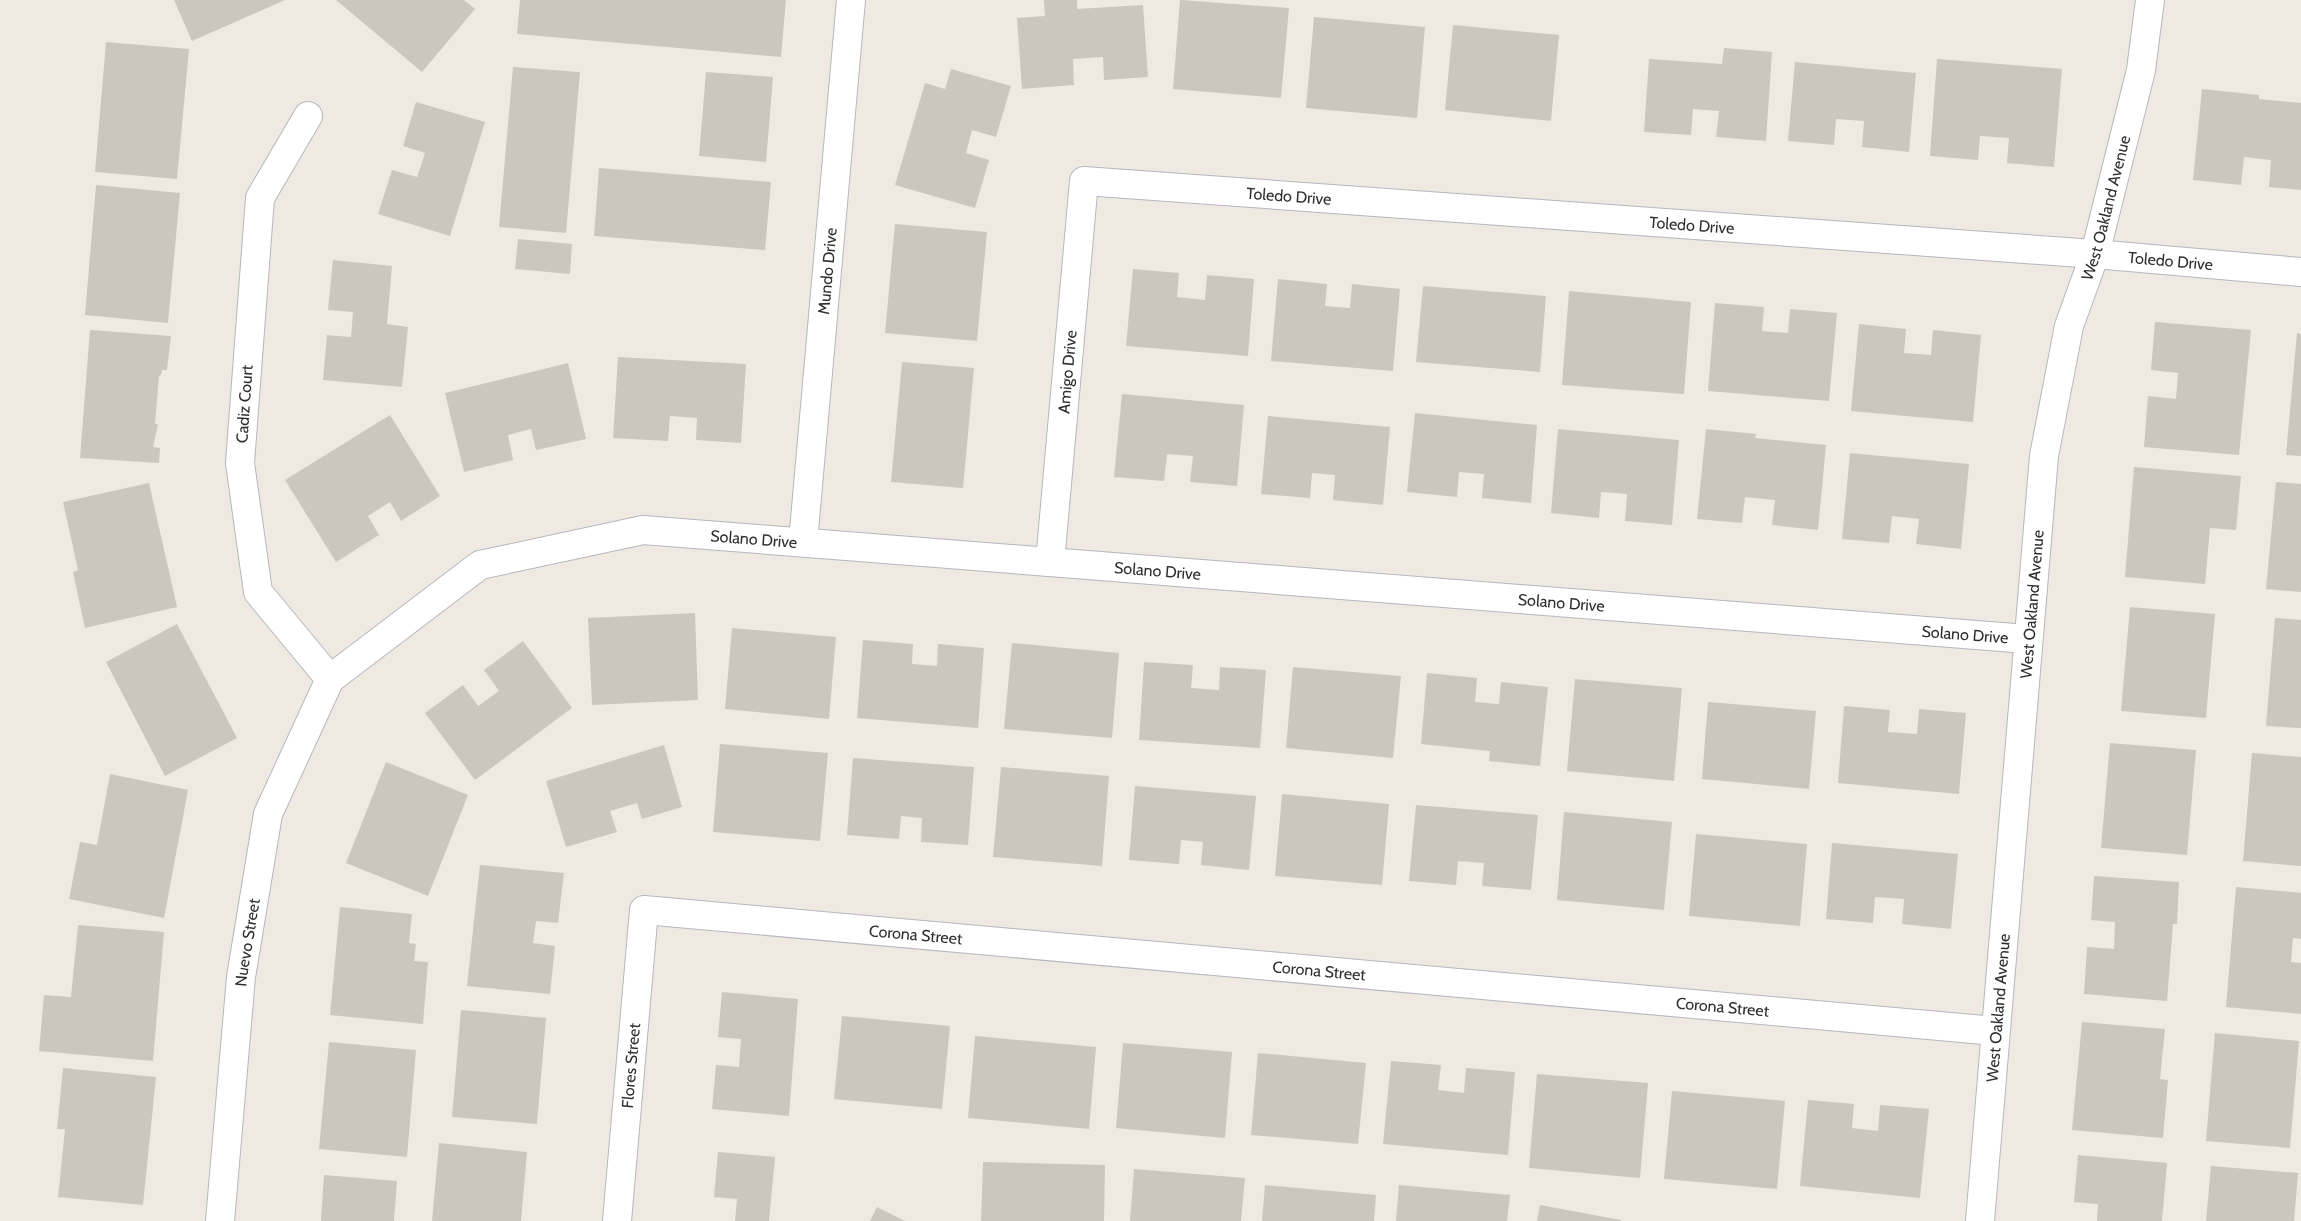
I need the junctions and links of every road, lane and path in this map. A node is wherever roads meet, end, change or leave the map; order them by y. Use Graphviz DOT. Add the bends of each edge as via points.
graph roads {
  1 [pos="850,0"];
  2 [pos="2150,0"];
  3 [pos="308,116"];
  4 [pos="1084,181"];
  5 [pos="2094,254"];
  6 [pos="2301,272"];
  7 [pos="803,542"];
  8 [pos="1050,562"];
  9 [pos="2027,638"];
  10 [pos="330,679"];
  11 [pos="644,910"];
  12 [pos="1995,1031"];
  13 [pos="220,1221"];
  14 [pos="617,1221"];
  15 [pos="1980,1221"];
  1 -- 7 [label="street, Mundo Drive"];
  2 -- 5 [label="street, West Oakland Avenue" via="2141,70"];
  3 -- 10 [label="street, Cadiz Court" via="260,198 240,463 258,592"];
  4 -- 5 [label="street, Toledo Drive"];
  4 -- 8 [label="street, Amigo Drive"];
  5 -- 6 [label="street, Toledo Drive"];
  5 -- 9 [label="street, West Oakland Avenue" via="2069,326 2044,456"];
  7 -- 8 [label="street, Solano Drive"];
  7 -- 10 [label="street, Solano Drive" via="643,530 480,565"];
  8 -- 9 [label="street, Solano Drive"];
  9 -- 12 [label="street, West Oakland Avenue"];
  10 -- 13 [label="street, Nuevo Street" via="268,814 241,977"];
  11 -- 12 [label="street, Corona Street"];
  11 -- 14 [label="street, Flores Street"];
  12 -- 15 [label="street, West Oakland Avenue"];
}
